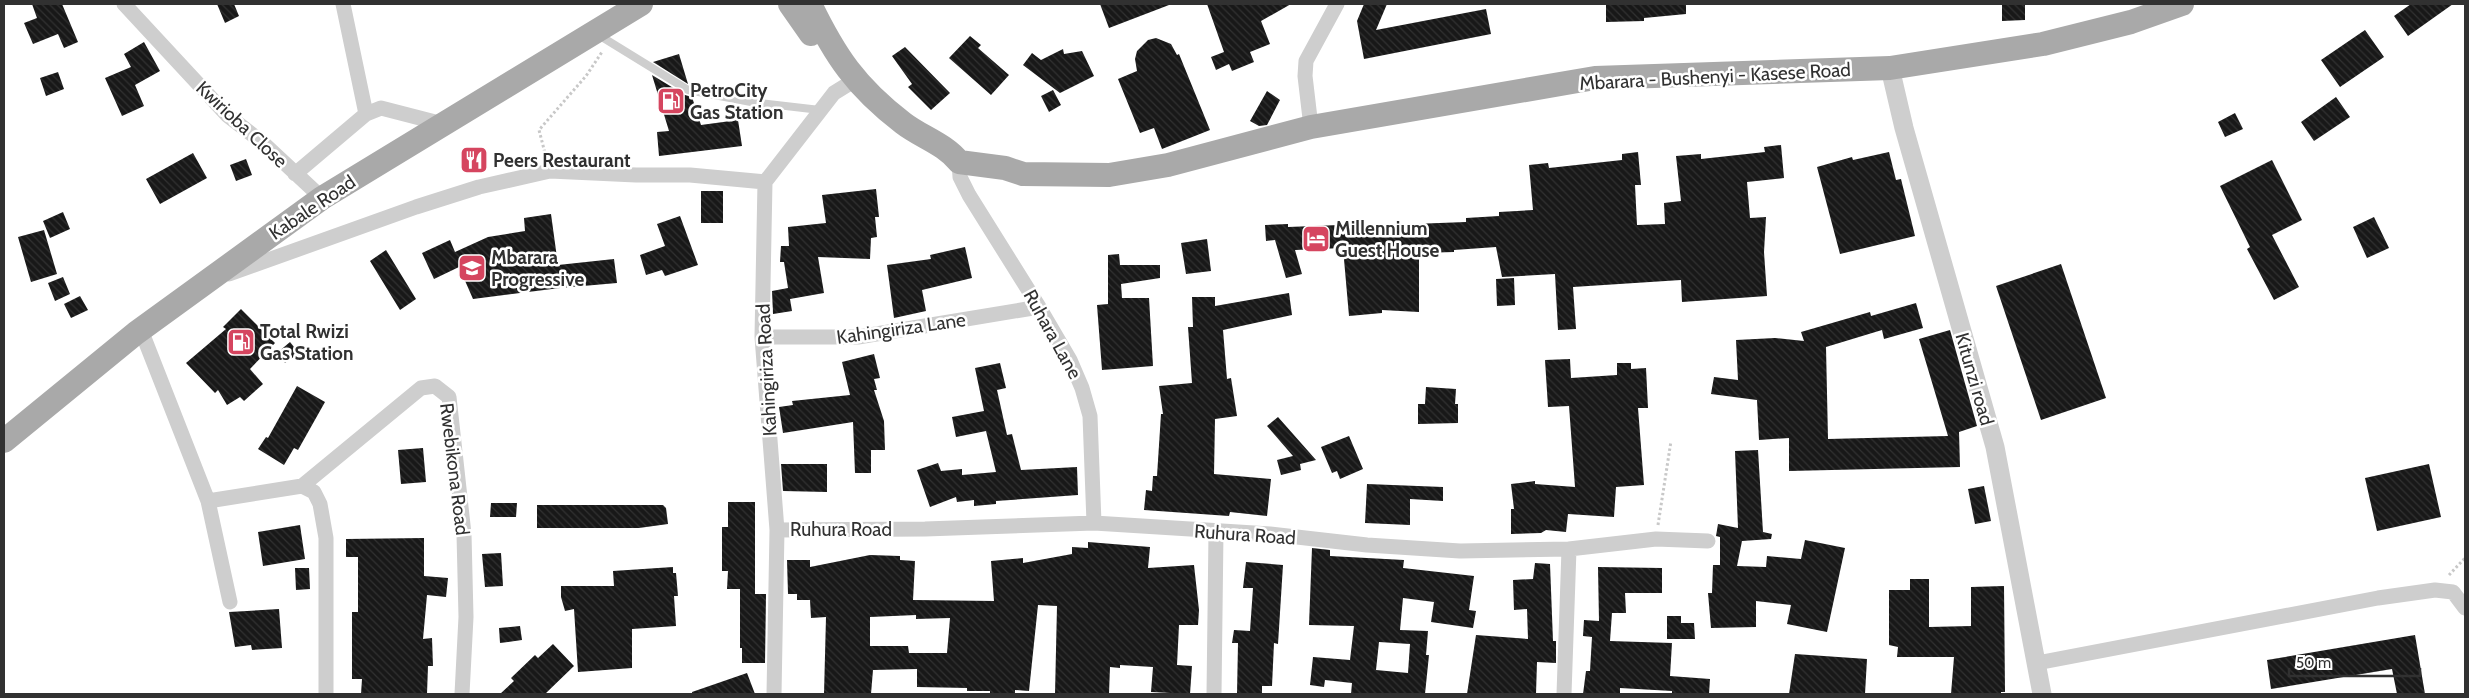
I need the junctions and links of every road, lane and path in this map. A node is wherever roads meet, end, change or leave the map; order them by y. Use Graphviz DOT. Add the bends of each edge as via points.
graph roads {
  1 [pos="124,4"];
  2 [pos="343,4"];
  3 [pos="641,4"];
  4 [pos="790,4"];
  5 [pos="810,4"];
  6 [pos="2182,4"];
  7 [pos="1332,7"];
  8 [pos="601,36"];
  9 [pos="1890,68"];
  10 [pos="851,83"];
  11 [pos="820,110"];
  12 [pos="366,114"];
  13 [pos="443,124"];
  14 [pos="1311,126"];
  15 [pos="549,165"];
  16 [pos="959,170"];
  17 [pos="295,174"];
  18 [pos="765,182"];
  19 [pos="322,198"];
  20 [pos="201,284"];
  21 [pos="1040,307"];
  22 [pos="141,330"];
  23 [pos="762,337"];
  24 [pos="4,440"];
  25 [pos="1670,441"];
  26 [pos="302,486"];
  27 [pos="208,501"];
  28 [pos="1094,523"];
  29 [pos="777,530"];
  30 [pos="1216,532"];
  31 [pos="1656,539"];
  32 [pos="1708,541"];
  33 [pos="1568,549"];
  34 [pos="230,602"];
  35 [pos="2465,608"];
  36 [pos="2037,662"];
  37 [pos="326,694"];
  38 [pos="462,694"];
  39 [pos="774,694"];
  40 [pos="1214,694"];
  41 [pos="1564,694"];
  42 [pos="2042,694"];
  1 -- 17 [label="street, Kwirioba Close" via="227,115"];
  2 -- 12 [label="street"];
  3 -- 8 [label="main road, Kabale Road"];
  4 -- 10 [label="main road"];
  5 -- 10 [label="main road"];
  6 -- 9 [label="main road, Mbarara - Bushenyi - Kasese Road" via="2130,22 2043,44"];
  7 -- 14 [label="street" via="1306,61"];
  8 -- 11 [label="lane" via="688,90"];
  8 -- 13 [label="main road, Kabale Road"];
  8 -- 15 [label="path" via="586,76 539,130"];
  9 -- 14 [label="main road, Mbarara - Bushenyi - Kasese Road" via="1595,78"];
  9 -- 36 [label="street, Kitunzi road" via="1995,447"];
  10 -- 11 [label="street" via="834,93"];
  10 -- 16 [label="main road" via="864,106 896,132"];
  11 -- 18 [label="street"];
  12 -- 13 [label="street" via="381,108"];
  12 -- 17 [label="street"];
  13 -- 19 [label="main road, Kabale Road"];
  14 -- 16 [label="main road, Mbarara - Bushenyi - Kasese Road" via="1247,145 1193,166 1124,184 1042,188"];
  16 -- 21 [label="street, Ruhara Lane"];
  17 -- 19 [label="street, Kwirioba Close"];
  18 -- 20 [label="street" via="690,175 550,171 479,187 416,207"];
  18 -- 23 [label="street, Kahingiriza Road"];
  19 -- 20 [label="main road, Kabale Road"];
  20 -- 22 [label="main road, Kabale Road"];
  21 -- 23 [label="street, Kahingiriza Lane" via="858,337"];
  21 -- 28 [label="street, Ruhara Lane" via="1070,360 1090,416"];
  22 -- 24 [label="main road, Kabale Road"];
  22 -- 27 [label="street"];
  23 -- 29 [label="street, Kahingiriza Road"];
  25 -- 31 [label="path"];
  26 -- 27 [label="street"];
  26 -- 37 [label="street" via="314,492 320,504 326,538"];
  26 -- 38 [label="street, Rwebikona Road" via="421,388 435,386 448,397 464,534 466,617"];
  27 -- 34 [label="street"];
  28 -- 29 [label="street, Ruhura Road"];
  28 -- 30 [label="street, Ruhura Road"];
  29 -- 39 [label="street, Kahingiriza Road"];
  30 -- 33 [label="street, Ruhura Road" via="1460,551"];
  30 -- 40 [label="street"];
  31 -- 32 [label="street, Ruhura Road"];
  31 -- 33 [label="street, Ruhura Road"];
  33 -- 41 [label="street"];
  35 -- 36 [label="street" via="2453,592 2435,590"];
  36 -- 42 [label="street, Kitunzi road"];
}
